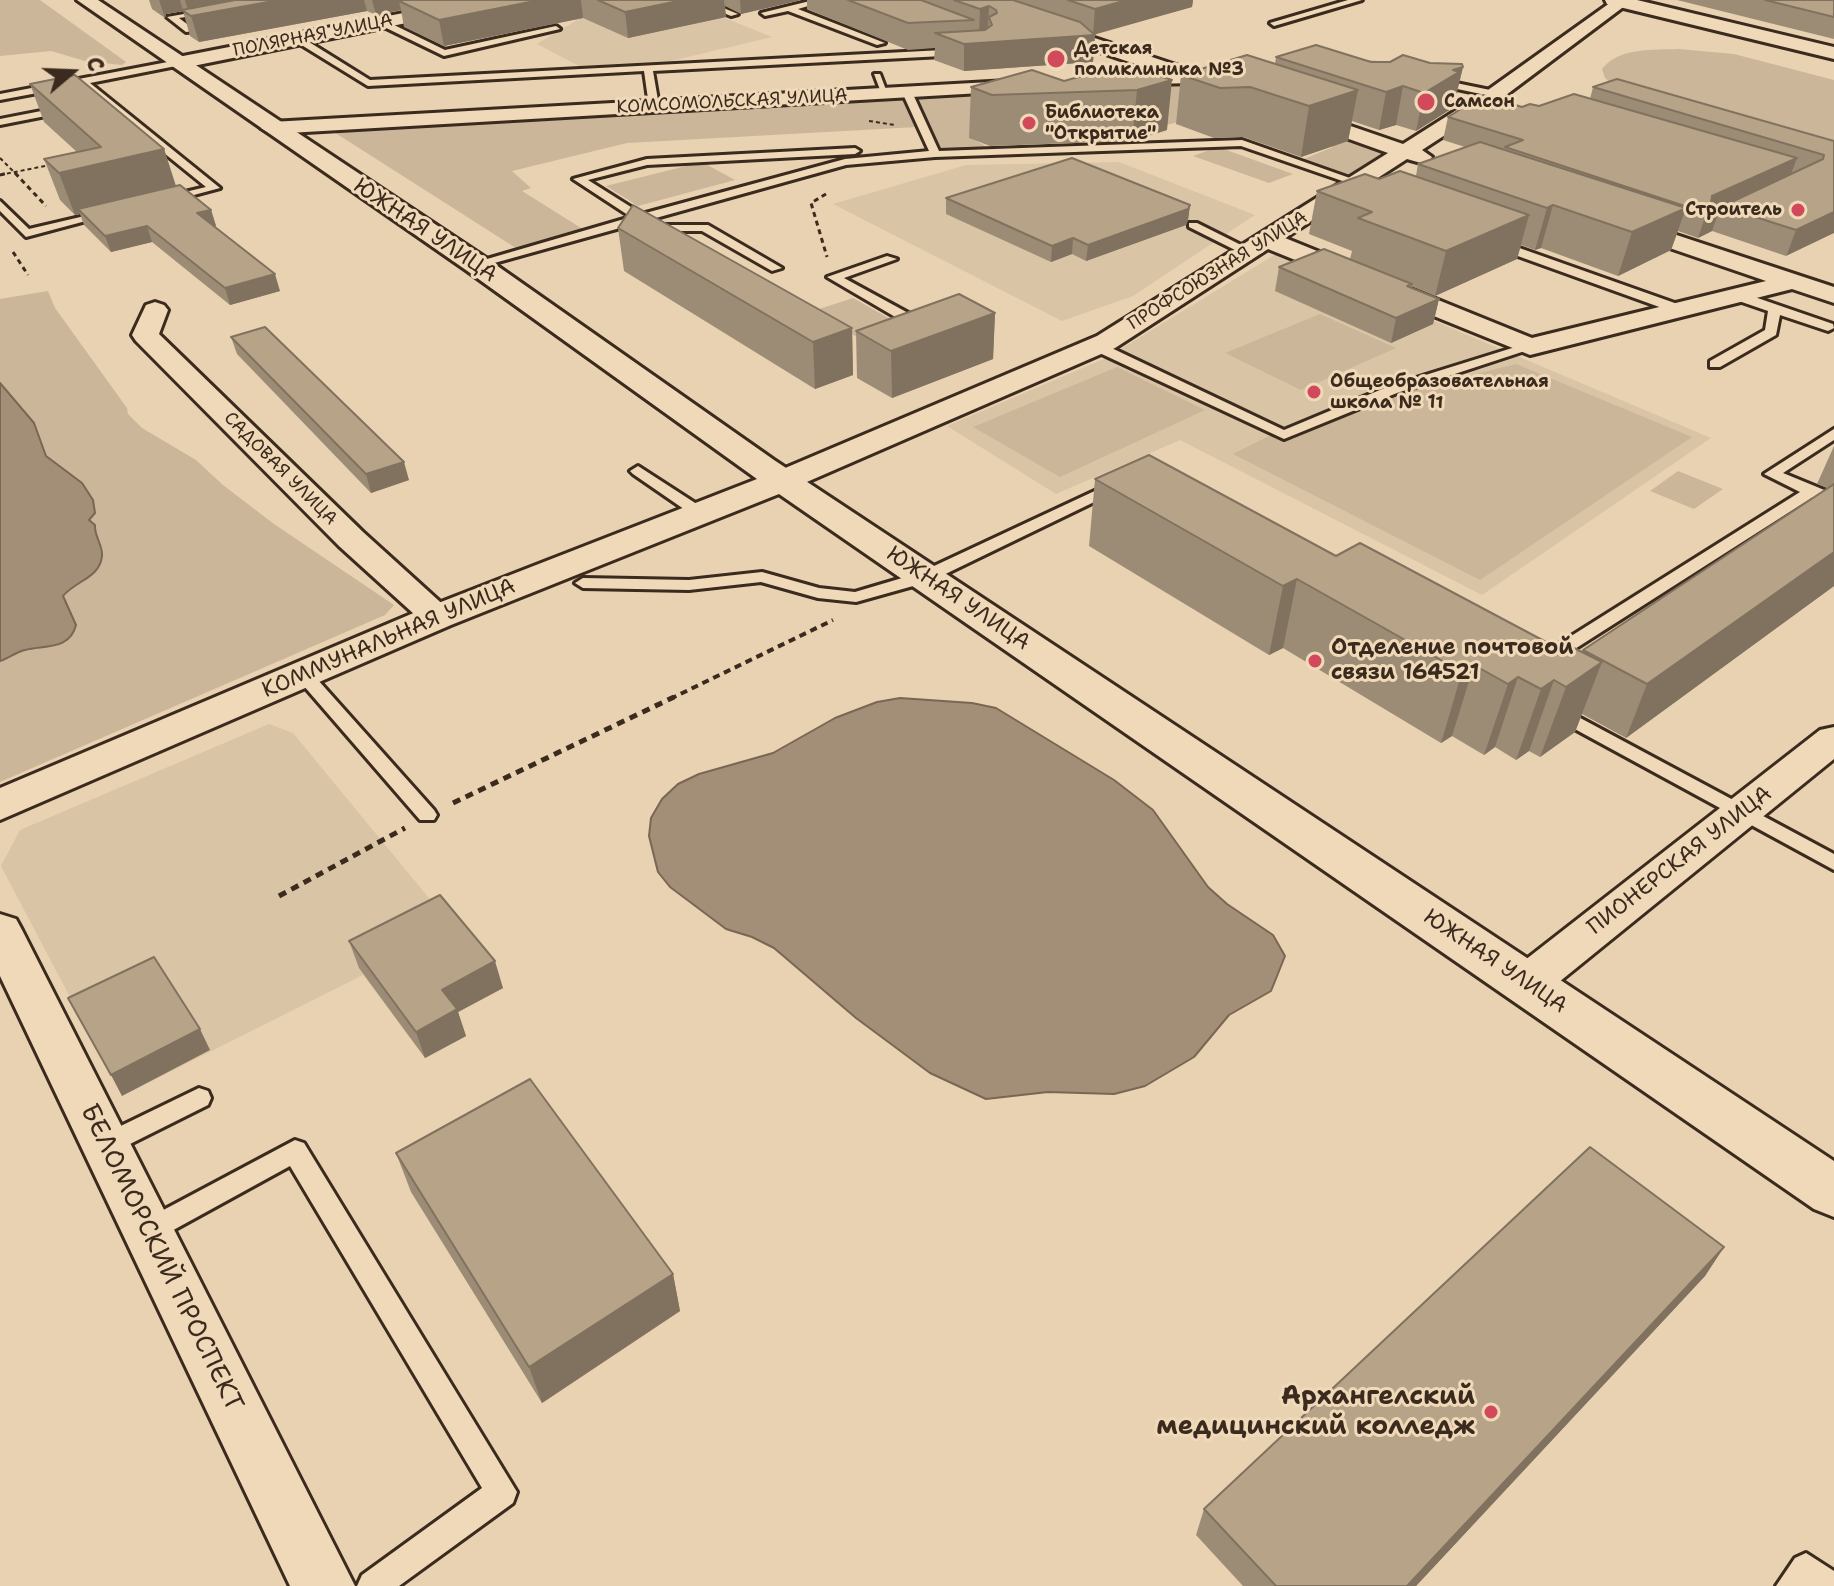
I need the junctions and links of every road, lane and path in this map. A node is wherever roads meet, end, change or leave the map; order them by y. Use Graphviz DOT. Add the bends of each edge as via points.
graph roads {
  1 [pos="86,0"];
  2 [pos="696,0"];
  3 [pos="825,0"];
  4 [pos="963,0"];
  5 [pos="1358,0"];
  6 [pos="1618,1"];
  7 [pos="490,8"];
  8 [pos="789,8"];
  9 [pos="213,10"];
  10 [pos="765,13"];
  11 [pos="734,14"];
  12 [pos="381,22"];
  13 [pos="1274,23"];
  14 [pos="219,25"];
  15 [pos="556,29"];
  16 [pos="298,39"];
  17 [pos="880,43"];
  18 [pos="970,52"];
  19 [pos="1834,53"];
  20 [pos="178,63"];
  21 [pos="648,69"];
  22 [pos="1194,77"];
  23 [pos="1427,80"];
  24 [pos="83,82"];
  25 [pos="1090,83"];
  26 [pos="1049,85"];
  27 [pos="1218,86"];
  28 [pos="907,92"];
  29 [pos="1495,94"];
  30 [pos="0,97"];
  31 [pos="107,100"];
  32 [pos="92,104"];
  33 [pos="654,106"];
  34 [pos="1275,106"];
  35 [pos="77,107"];
  36 [pos="0,122"];
  37 [pos="271,128"];
  38 [pos="933,150"];
  39 [pos="1403,150"];
  40 [pos="0,158"];
  41 [pos="884,158"];
  42 [pos="1440,163"];
  43 [pos="53,164"];
  44 [pos="13,172"];
  45 [pos="0,175"];
  46 [pos="1356,189"];
  47 [pos="154,202"];
  48 [pos="0,204"];
  49 [pos="124,209"];
  50 [pos="1602,217"];
  51 [pos="640,218"];
  52 [pos="64,223"];
  53 [pos="1193,225"];
  54 [pos="658,229"];
  55 [pos="1478,237"];
  56 [pos="684,245"];
  57 [pos="7,247"];
  58 [pos="1262,248"];
  59 [pos="891,259"];
  60 [pos="476,264"];
  61 [pos="776,268"];
  62 [pos="1834,271"];
  63 [pos="28,275"];
  64 [pos="833,277"];
  65 [pos="1794,281"];
  66 [pos="1834,295"];
  67 [pos="1738,296"];
  68 [pos="1775,309"];
  69 [pos="155,310"];
  70 [pos="1681,310"];
  71 [pos="1832,327"];
  72 [pos="904,340"];
  73 [pos="1096,346"];
  74 [pos="1530,347"];
  75 [pos="1715,364"];
  76 [pos="1834,433"];
  77 [pos="638,471"];
  78 [pos="1137,476"];
  79 [pos="782,481"];
  80 [pos="1812,491"];
  81 [pos="1834,500"];
  82 [pos="700,513"];
  83 [pos="925,577"];
  84 [pos="583,583"];
  85 [pos="844,615"];
  86 [pos="437,617"];
  87 [pos="303,674"];
  88 [pos="1521,676"];
  89 [pos="1534,699"];
  90 [pos="1834,739"];
  91 [pos="0,805"];
  92 [pos="1741,813"];
  93 [pos="427,815"];
  94 [pos="1834,863"];
  95 [pos="279,896"];
  96 [pos="0,930"];
  97 [pos="1527,983"];
  98 [pos="199,1098"];
  99 [pos="105,1145"];
  100 [pos="1834,1192"];
  101 [pos="148,1231"];
  102 [pos="323,1586"];
  103 [pos="373,1586"];
  104 [pos="1792,1586"];
  105 [pos="1827,1586"];
  1 -- 20 [label="main road, ЮЖНАЯ УЛИЦА"];
  2 -- 11 [label="lane"];
  3 -- 8 [label="lane"];
  4 -- 22 [label="street" via="1032,28"];
  5 -- 13 [label="lane"];
  6 -- 19 [label="main road"];
  6 -- 29 [label="street, ПРОФСОЮЗНАЯ УЛИЦА"];
  7 -- 12 [label="street, ПОЛЯРНАЯ УЛИЦА" via="433,8"];
  8 -- 10 [label="lane"];
  8 -- 17 [label="lane"];
  9 -- 14 [label="lane" via="171,17 189,30"];
  12 -- 15 [label="lane" via="444,53"];
  12 -- 16 [label="street, ПОЛЯРНАЯ УЛИЦА"];
  16 -- 20 [label="street, ПОЛЯРНАЯ УЛИЦА"];
  16 -- 21 [label="lane" via="368,83"];
  18 -- 21 [label="lane"];
  20 -- 24 [label="lane"];
  20 -- 37 [label="main road, ЮЖНАЯ УЛИЦА"];
  21 -- 33 [label="lane"];
  22 -- 25 [label="street"];
  22 -- 27 [label="street"];
  23 -- 29 [label="lane"];
  24 -- 30 [label="lane"];
  24 -- 31 [label="lane"];
  26 -- 28 [label="street, КОМСОМОЛЬСКАЯ УЛИЦА"];
  28 -- 33 [label="street, КОМСОМОЛЬСКАЯ УЛИЦА" via="881,85"];
  28 -- 38 [label="lane"];
  29 -- 39 [label="street, ПРОФСОЮЗНАЯ УЛИЦА"];
  31 -- 32 [label="lane"];
  31 -- 47 [label="lane" via="214,188"];
  33 -- 37 [label="street, КОМСОМОЛЬСКАЯ УЛИЦА"];
  34 -- 39 [label="street"];
  35 -- 36 [label="lane"];
  37 -- 60 [label="main road, ЮЖНАЯ УЛИЦА"];
  38 -- 41 [label="lane"];
  38 -- 46 [label="lane" via="1242,143"];
  38 -- 51 [label="lane" via="647,162 579,179"];
  39 -- 42 [label="street"];
  39 -- 46 [label="street, ПРОФСОЮЗНАЯ УЛИЦА"];
  40 -- 44 [label="path"];
  41 -- 51 [label="lane" via="845,162"];
  41 -- 64 [label="path" via="811,203"];
  43 -- 44 [label="path"];
  44 -- 45 [label="path"];
  44 -- 52 [label="path"];
  46 -- 58 [label="street, ПРОФСОЮЗНАЯ УЛИЦА"];
  48 -- 52 [label="lane" via="26,233"];
  49 -- 52 [label="lane"];
  50 -- 65 [label="street"];
  51 -- 54 [label="lane"];
  51 -- 60 [label="lane"];
  53 -- 58 [label="lane"];
  54 -- 56 [label="lane"];
  54 -- 61 [label="lane" via="704,227"];
  55 -- 70 [label="lane"];
  57 -- 63 [label="path"];
  58 -- 73 [label="street, ПРОФСОЮЗНАЯ УЛИЦА"];
  58 -- 74 [label="street"];
  59 -- 64 [label="lane"];
  60 -- 79 [label="main road, ЮЖНАЯ УЛИЦА"];
  62 -- 65 [label="street"];
  64 -- 72 [label="lane" via="916,323 916,336"];
  65 -- 66 [label="street"];
  65 -- 67 [label="street"];
  67 -- 68 [label="lane"];
  67 -- 70 [label="street"];
  68 -- 71 [label="lane"];
  68 -- 75 [label="lane" via="1771,332"];
  69 -- 86 [label="street, САДОВАЯ УЛИЦА" via="145,335"];
  70 -- 74 [label="street"];
  73 -- 74 [label="lane" via="1284,435 1392,390"];
  73 -- 79 [label="street, ПРОФСОЮЗНАЯ УЛИЦА"];
  76 -- 80 [label="lane" via="1772,474"];
  77 -- 82 [label="lane"];
  78 -- 83 [label="lane"];
  79 -- 82 [label="main road, КОММУНАЛЬНАЯ УЛИЦА"];
  79 -- 83 [label="main road, ЮЖНАЯ УЛИЦА"];
  80 -- 81 [label="lane"];
  80 -- 88 [label="lane"];
  82 -- 86 [label="main road, КОММУНАЛЬНАЯ УЛИЦА"];
  83 -- 84 [label="lane" via="856,597 762,577 689,585"];
  83 -- 97 [label="main road, ЮЖНАЯ УЛИЦА"];
  85 -- 93 [label="path"];
  86 -- 87 [label="main road, КОММУНАЛЬНАЯ УЛИЦА"];
  87 -- 91 [label="main road, КОММУНАЛЬНАЯ УЛИЦА"];
  87 -- 93 [label="lane"];
  89 -- 92 [label="lane"];
  90 -- 92 [label="street, ПИОНЕРСКАЯ УЛИЦА"];
  92 -- 94 [label="lane"];
  92 -- 97 [label="street, ПИОНЕРСКАЯ УЛИЦА"];
  93 -- 95 [label="path"];
  96 -- 99 [label="street, БЕЛОМОРСКИЙ ПРОСПЕКТ" via="58,1013"];
  97 -- 100 [label="main road, ЮЖНАЯ УЛИЦА"];
  98 -- 99 [label="lane"];
  99 -- 101 [label="street, БЕЛОМОРСКИЙ ПРОСПЕКТ"];
  101 -- 102 [label="street, БЕЛОМОРСКИЙ ПРОСПЕКТ"];
  101 -- 103 [label="lane" via="295,1151 502,1492"];
  104 -- 105 [label="lane" via="1806,1569"];
}
